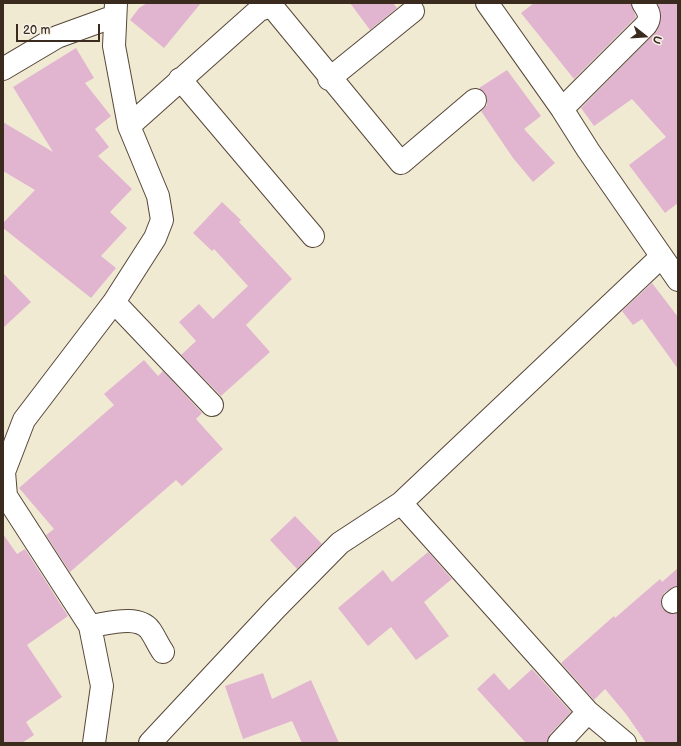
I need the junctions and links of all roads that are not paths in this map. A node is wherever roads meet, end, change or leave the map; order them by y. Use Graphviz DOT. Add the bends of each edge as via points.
graph roads {
  1 [pos="487,3"];
  2 [pos="644,3"];
  3 [pos="115,9"];
  4 [pos="413,11"];
  5 [pos="3,70"];
  6 [pos="180,79"];
  7 [pos="329,79"];
  8 [pos="475,100"];
  9 [pos="562,109"];
  10 [pos="129,126"];
  11 [pos="313,236"];
  12 [pos="661,257"];
  13 [pos="678,280"];
  14 [pos="114,302"];
  15 [pos="212,405"];
  16 [pos="6,458"];
  17 [pos="5,498"];
  18 [pos="401,503"];
  19 [pos="90,626"];
  20 [pos="163,652"];
  21 [pos="588,712"];
  22 [pos="94,743"];
  23 [pos="150,743"];
  24 [pos="559,743"];
  25 [pos="625,743"];
  1 -- 9 [label="street"];
  2 -- 9 [label="street" via="650,15 649,20"];
  3 -- 5 [label="street" via="57,37"];
  3 -- 10 [label="street" via="114,46"];
  4 -- 7 [label="street"];
  6 -- 7 [label="street" via="259,10 268,7 275,10"];
  6 -- 10 [label="street"];
  6 -- 11 [label="street"];
  7 -- 8 [label="street" via="401,163"];
  9 -- 12 [label="street"];
  10 -- 14 [label="street" via="158,196 162,220 155,238"];
  12 -- 13 [label="street"];
  12 -- 18 [label="street"];
  14 -- 15 [label="street"];
  14 -- 16 [label="street" via="24,420"];
  16 -- 17 [label="street"];
  17 -- 19 [label="street"];
  18 -- 21 [label="street"];
  18 -- 23 [label="street" via="340,543"];
  19 -- 20 [label="street" via="131,621 142,623"];
  19 -- 22 [label="street" via="102,686"];
  21 -- 24 [label="street"];
  21 -- 25 [label="street"];
}
